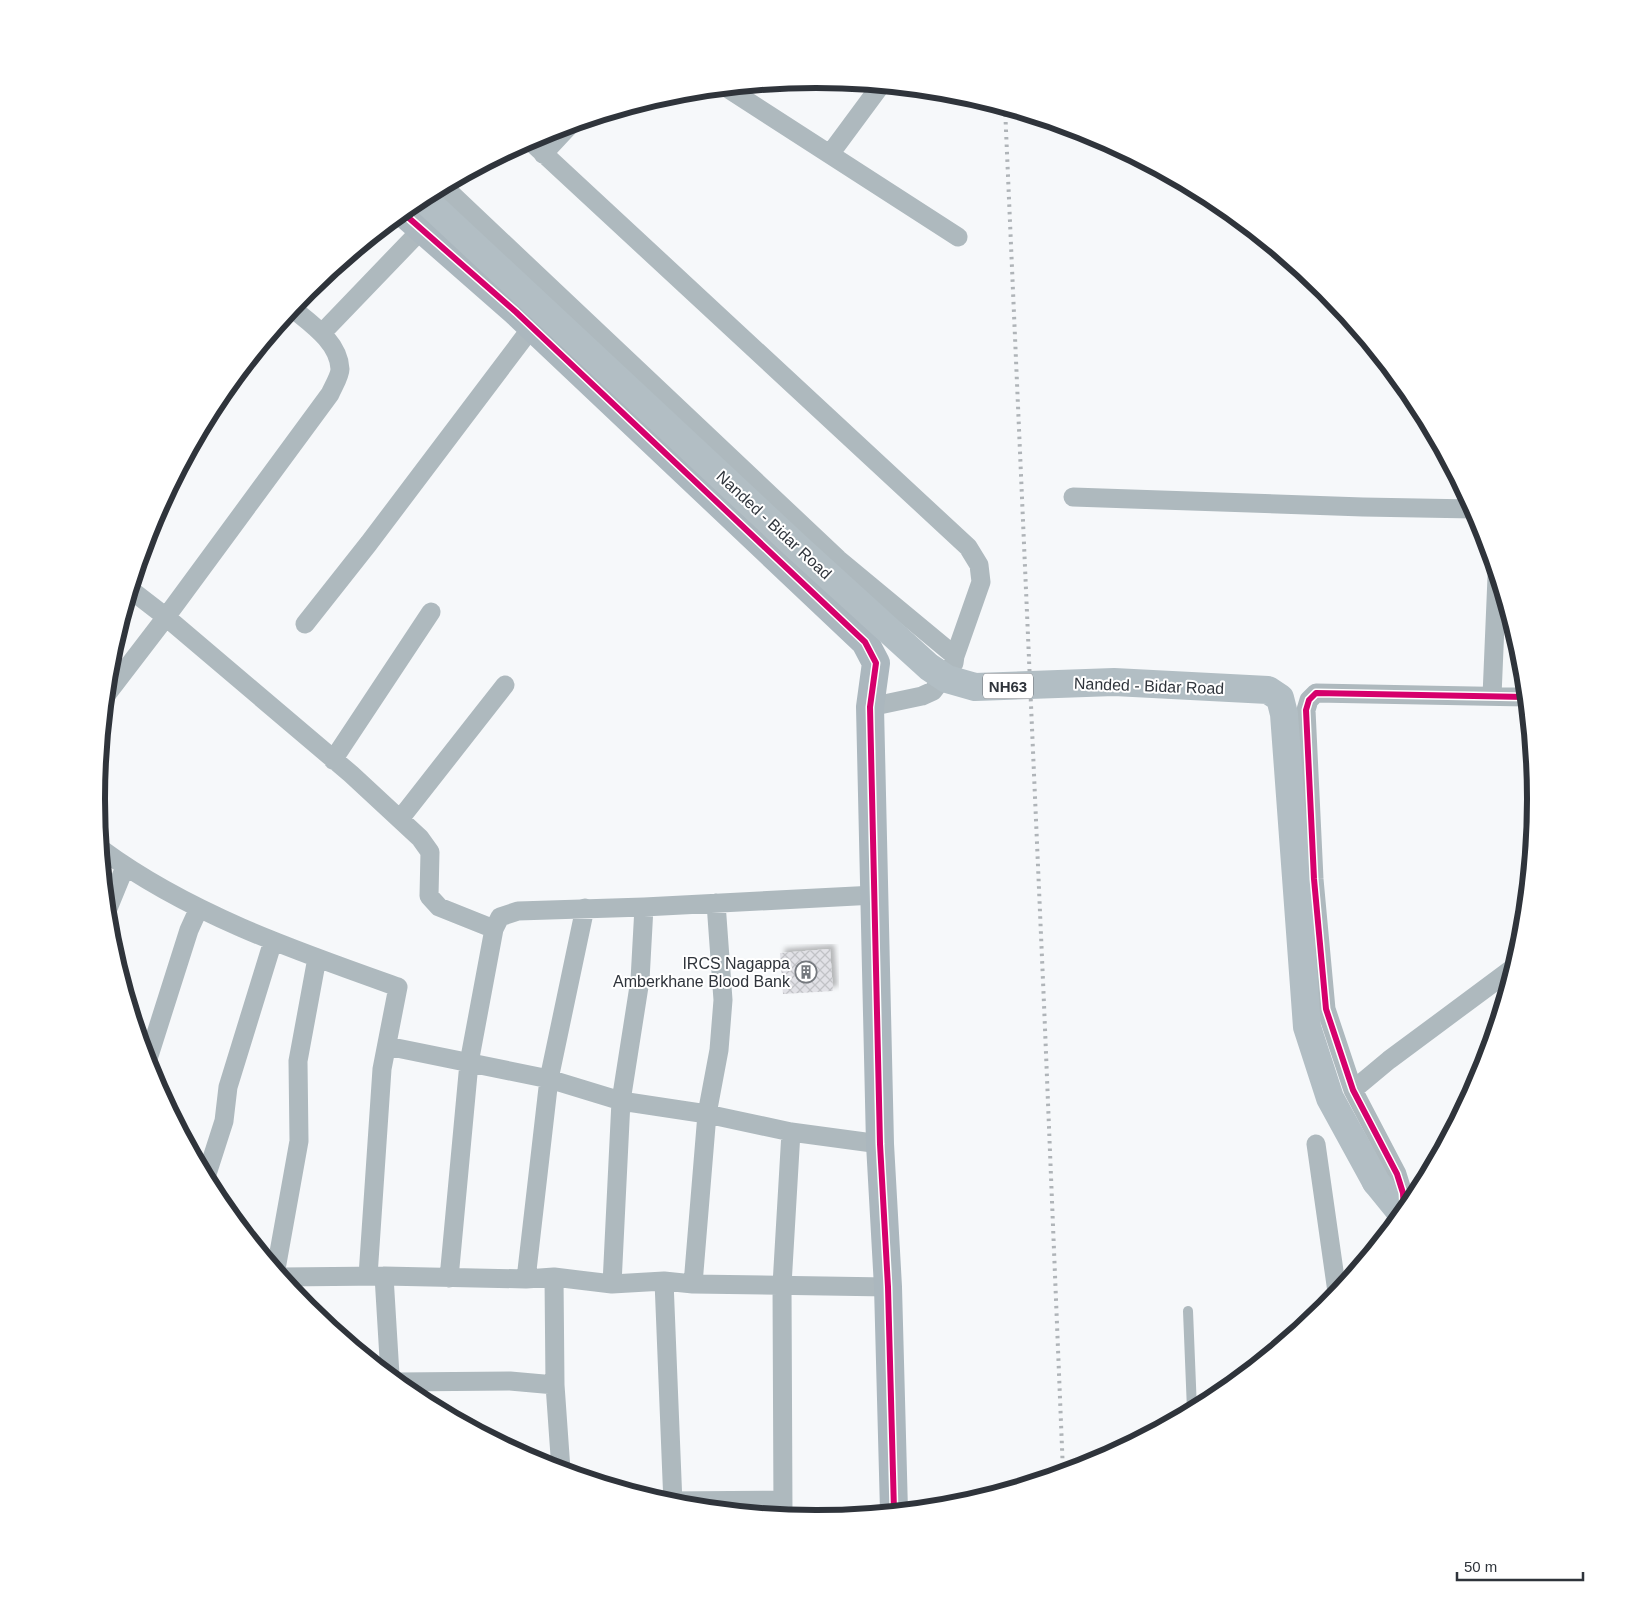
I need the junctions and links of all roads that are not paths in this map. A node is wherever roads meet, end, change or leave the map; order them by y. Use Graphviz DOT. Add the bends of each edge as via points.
graph roads {
  1 [pos="876,90"];
  2 [pos="734,93"];
  3 [pos="560,136"];
  4 [pos="535,146"];
  5 [pos="543,154"];
  6 [pos="830,154"];
  7 [pos="447,191"];
  8 [pos="428,203"];
  9 [pos="407,217"];
  10 [pos="421,230"];
  11 [pos="958,237"];
  12 [pos="297,313"];
  13 [pos="532,327"];
  14 [pos="322,333"];
  15 [pos="1073,498"];
  16 [pos="1465,509"];
  17 [pos="136,593"];
  18 [pos="1496,593"];
  19 [pos="430,612"];
  20 [pos="166,617"];
  21 [pos="306,624"];
  22 [pos="955,656"];
  23 [pos="115,682"];
  24 [pos="505,685"];
  25 [pos="1492,696"];
  26 [pos="1519,697"];
  27 [pos="870,707"];
  28 [pos="334,760"];
  29 [pos="400,819"];
  30 [pos="108,854"];
  31 [pos="125,867"];
  32 [pos="875,895"];
  33 [pos="112,898"];
  34 [pos="716,903"];
  35 [pos="644,907"];
  36 [pos="199,908"];
  37 [pos="585,908"];
  38 [pos="494,929"];
  39 [pos="273,941"];
  40 [pos="317,958"];
  41 [pos="1505,974"];
  42 [pos="387,1046"];
  43 [pos="151,1049"];
  44 [pos="469,1063"];
  45 [pos="549,1079"];
  46 [pos="1354,1090"];
  47 [pos="621,1101"];
  48 [pos="707,1114"];
  49 [pos="791,1132"];
  50 [pos="880,1144"];
  51 [pos="1316,1144"];
  52 [pos="208,1167"];
  53 [pos="1403,1199"];
  54 [pos="1398,1207"];
  55 [pos="277,1262"];
  56 [pos="376,1276"];
  57 [pos="290,1277"];
  58 [pos="449,1278"];
  59 [pos="554,1278"];
  60 [pos="526,1279"];
  61 [pos="664,1282"];
  62 [pos="1336,1283"];
  63 [pos="612,1284"];
  64 [pos="694,1284"];
  65 [pos="782,1285"];
  66 [pos="888,1287"];
  67 [pos="1188,1311"];
  68 [pos="389,1367"];
  69 [pos="410,1382"];
  70 [pos="555,1385"];
  71 [pos="1192,1402"];
  72 [pos="560,1461"];
  73 [pos="670,1494"];
  74 [pos="744,1505"];
  75 [pos="894,1505"];
  76 [pos="782,1507"];
  1 -- 6 [label="street"];
  2 -- 6 [label="street"];
  3 -- 5 [label="street"];
  4 -- 5 [label="street"];
  5 -- 22 [label="street" via="968,547 979,565 981,582"];
  6 -- 11 [label="street"];
  7 -- 22 [label="street" via="838,559"];
  8 -- 54 [label="highway, Nanded - Bidar Road / NH63, bridge" via="797,547 929,667 947,679 975,687 1114,682 1268,690 1280,698 1284,714 1307,1027 1330,1098 1376,1182"];
  9 -- 10 [label="street"];
  10 -- 13 [label="street"];
  10 -- 14 [label="street"];
  12 -- 14 [label="street"];
  13 -- 21 [label="street"];
  13 -- 27 [label="street" via="865,642 876,663"];
  14 -- 20 [label="street" via="334,349 340,370 330,394"];
  15 -- 16 [label="street"];
  17 -- 20 [label="street"];
  18 -- 25 [label="street"];
  19 -- 28 [label="street"];
  20 -- 23 [label="street"];
  20 -- 28 [label="street"];
  22 -- 27 [label="street" via="954,663 933,690 922,696"];
  24 -- 29 [label="street"];
  25 -- 26 [label="street"];
  25 -- 46 [label="street" via="1316,693 1309,700 1306,710 1314,879 1326,1008"];
  27 -- 32 [label="street"];
  28 -- 29 [label="street"];
  29 -- 38 [label="street" via="430,852 428,896 439,907"];
  30 -- 31 [label="street"];
  31 -- 33 [label="street"];
  31 -- 36 [label="street"];
  32 -- 34 [label="street"];
  32 -- 50 [label="street"];
  34 -- 35 [label="street"];
  34 -- 48 [label="street" via="723,1000 719,1050"];
  35 -- 37 [label="street"];
  35 -- 47 [label="street" via="640,980"];
  36 -- 39 [label="street"];
  36 -- 43 [label="street"];
  37 -- 38 [label="street" via="518,911 500,917"];
  37 -- 45 [label="street"];
  38 -- 44 [label="street"];
  39 -- 40 [label="street"];
  39 -- 52 [label="street" via="228,1087 224,1121"];
  40 -- 42 [label="street" via="398,987"];
  40 -- 55 [label="street" via="298,1061 299,1141"];
  41 -- 46 [label="street"];
  42 -- 44 [label="street"];
  42 -- 56 [label="street" via="382,1069"];
  44 -- 45 [label="street"];
  44 -- 58 [label="street"];
  45 -- 47 [label="street"];
  45 -- 60 [label="street"];
  46 -- 53 [label="street" via="1398,1174"];
  47 -- 48 [label="street"];
  47 -- 63 [label="street"];
  48 -- 49 [label="street"];
  48 -- 64 [label="street"];
  49 -- 50 [label="street"];
  49 -- 65 [label="street"];
  50 -- 66 [label="street"];
  51 -- 62 [label="street"];
  56 -- 57 [label="street"];
  56 -- 58 [label="street"];
  56 -- 68 [label="street"];
  58 -- 60 [label="street"];
  59 -- 60 [label="street"];
  59 -- 63 [label="street"];
  59 -- 70 [label="street"];
  61 -- 63 [label="street"];
  61 -- 64 [label="street"];
  61 -- 73 [label="street"];
  64 -- 65 [label="street"];
  65 -- 66 [label="street"];
  65 -- 76 [label="street"];
  66 -- 75 [label="street"];
  67 -- 71 [label="lane"];
  69 -- 70 [label="street" via="510,1381"];
  70 -- 72 [label="street"];
  74 -- 76 [label="street"];
}
